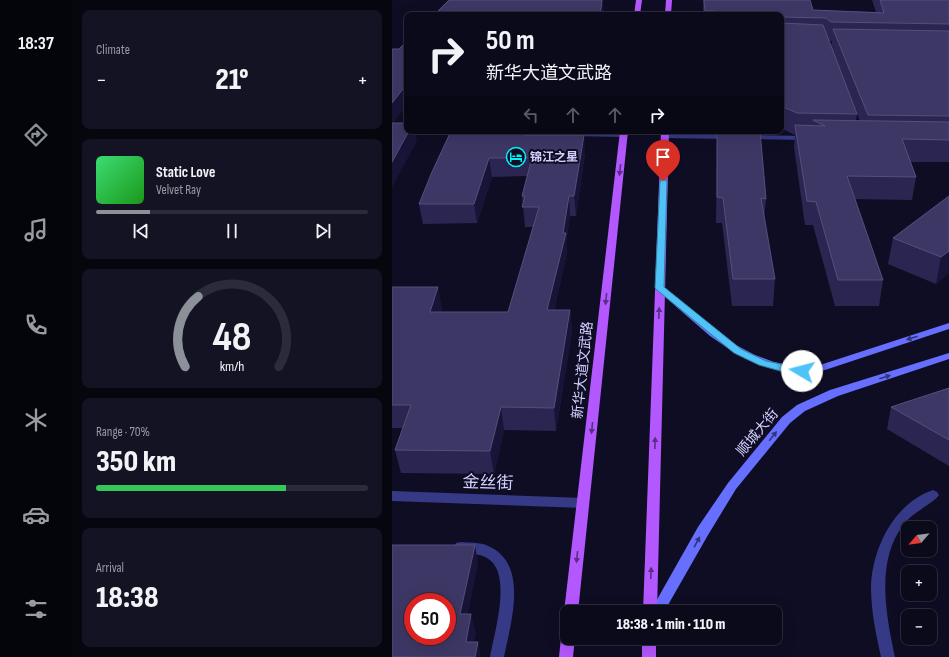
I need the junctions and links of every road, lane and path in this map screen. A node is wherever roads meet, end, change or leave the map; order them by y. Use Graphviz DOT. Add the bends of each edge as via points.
graph roads {
  1 [pos="639,0"];
  2 [pos="669,0"];
  3 [pos="637,12"];
  4 [pos="668,12"];
  5 [pos="392,132"];
  6 [pos="404,132"];
  7 [pos="624,134"];
  8 [pos="665,134"];
  9 [pos="695,134"];
  10 [pos="814,138"];
  11 [pos="660,288"];
  12 [pos="949,326"];
  13 [pos="949,356"];
  14 [pos="933,495"];
  15 [pos="392,496"];
  16 [pos="583,503"];
  17 [pos="445,547"];
  18 [pos="572,605"];
  19 [pos="650,605"];
  20 [pos="660,605"];
  21 [pos="567,645"];
  22 [pos="649,645"];
  23 [pos="497,657"];
  24 [pos="566,657"];
  25 [pos="649,657"];
  26 [pos="888,657"];
  1 -- 3 [label="main road"];
  2 -- 4 [label="main road"];
  5 -- 6 [label="street"];
  7 -- 16 [label="main road, 新华大道文武路, one-way"];
  8 -- 11 [label="main road"];
  9 -- 10 [label="street"];
  12 -- 11 [label="main road, one-way" via="821,368 802,371 784,369 762,363 738,351"];
  19 -- 11 [label="main road, one-way"];
  20 -- 13 [label="main road, 顺城大街, one-way" via="732,486 786,420 801,408 834,393"];
  14 -- 26 [label="street" via="923,500 899,521 885,550 878,586 881,623"];
  15 -- 16 [label="street, 金丝街"];
  16 -- 18 [label="main road, 新华大道文武路, one-way"];
  17 -- 23 [label="street" via="476,546 497,557 506,570 508,592"];
  21 -- 24 [label="main road"];
  22 -- 25 [label="main road"];
}
